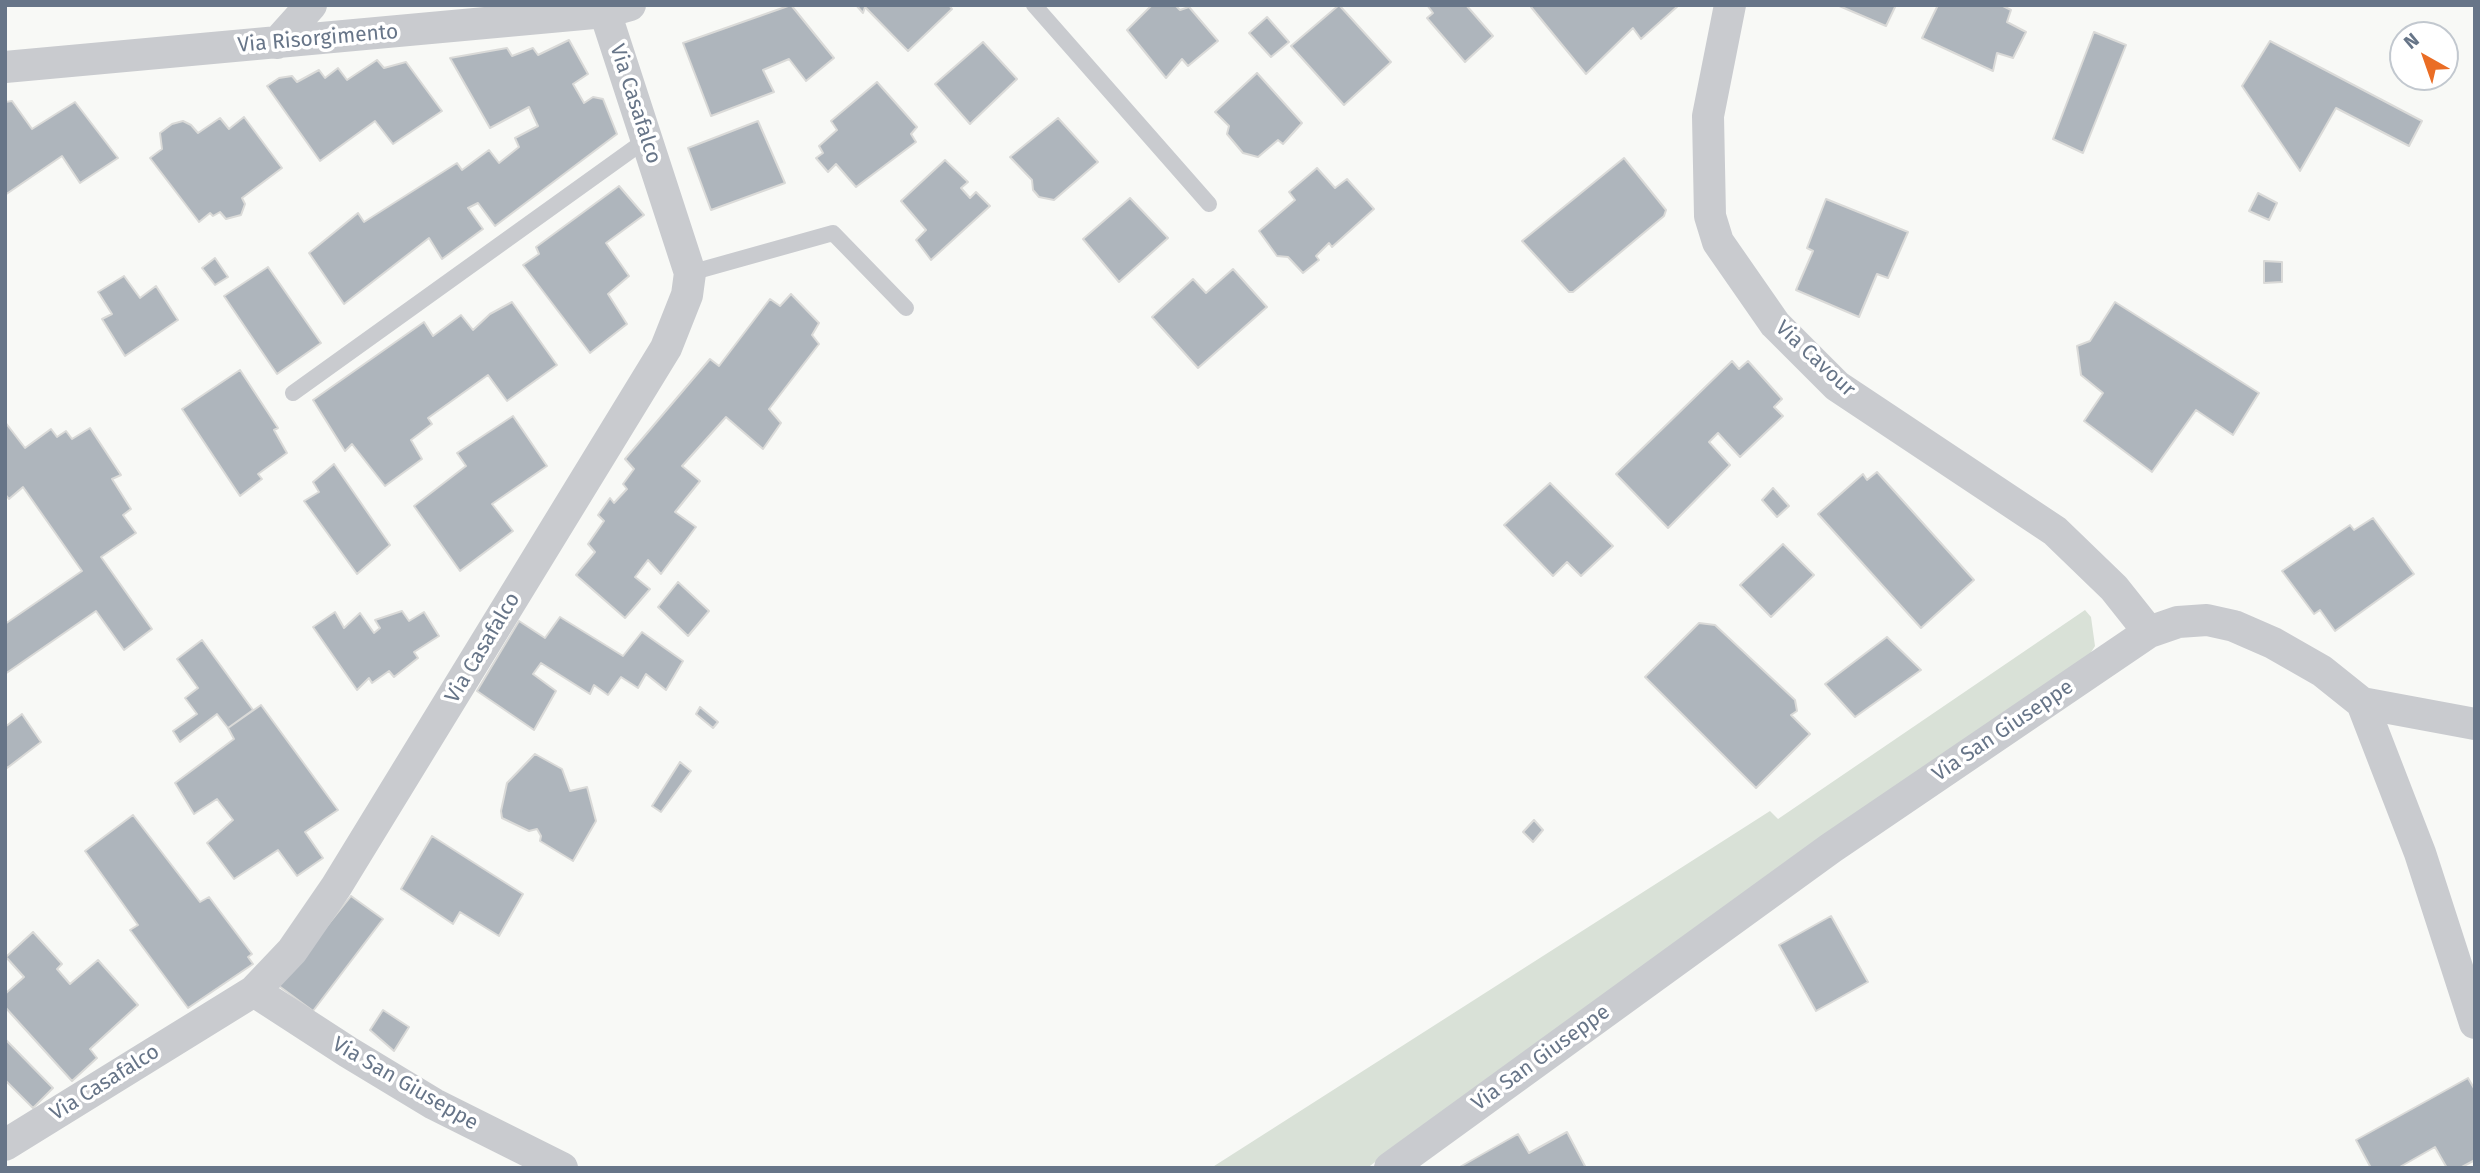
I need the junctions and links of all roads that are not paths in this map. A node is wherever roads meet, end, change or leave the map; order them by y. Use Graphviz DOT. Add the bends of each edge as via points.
graph roads {
  1 [pos="311,5"];
  2 [pos="1034,5"];
  3 [pos="1730,5"];
  4 [pos="618,9"];
  5 [pos="277,43"];
  6 [pos="5,67"];
  7 [pos="647,139"];
  8 [pos="1209,204"];
  9 [pos="690,273"];
  10 [pos="906,308"];
  11 [pos="293,393"];
  12 [pos="2149,632"];
  13 [pos="2362,703"];
  14 [pos="2475,724"];
  15 [pos="254,991"];
  16 [pos="2475,1023"];
  17 [pos="5,1145"];
  18 [pos="562,1168"];
  19 [pos="1390,1168"];
  1 -- 5 [label="street"];
  2 -- 8 [label="lane"];
  3 -- 12 [label="street, Via Cavour" via="1708,117 1710,216 1718,242 1775,324 1837,386 2055,531 2114,588"];
  4 -- 5 [label="street, Via Risorgimento"];
  4 -- 7 [label="street, Via Casafalco"];
  5 -- 6 [label="street, Via Risorgimento"];
  7 -- 9 [label="street, Via Casafalco"];
  7 -- 11 [label="lane"];
  9 -- 10 [label="lane" via="833,233"];
  9 -- 15 [label="street, Via Casafalco" via="687,295 666,348 336,887 292,951"];
  12 -- 13 [label="street, Via San Giuseppe" via="2178,622 2207,620 2234,626 2322,671"];
  12 -- 19 [label="street, Via San Giuseppe" via="1831,848"];
  13 -- 14 [label="street"];
  13 -- 16 [label="street" via="2420,853"];
  15 -- 17 [label="street, Via Casafalco"];
  15 -- 18 [label="street, Via San Giuseppe" via="434,1104"];
}
